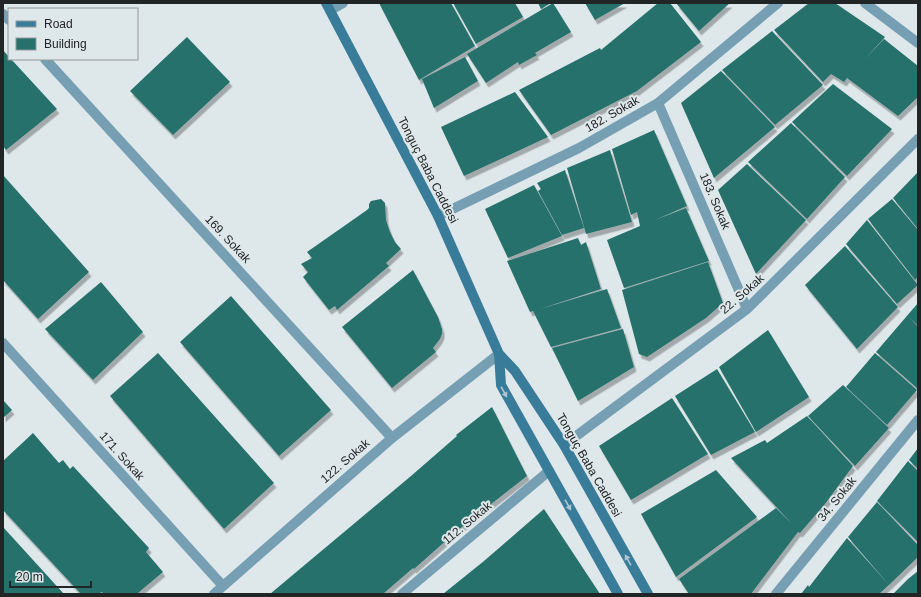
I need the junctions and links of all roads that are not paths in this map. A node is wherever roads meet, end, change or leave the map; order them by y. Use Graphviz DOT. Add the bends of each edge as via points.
graph roads {
  1 [pos="343,3"];
  2 [pos="778,3"];
  3 [pos="865,3"];
  4 [pos="329,7"];
  5 [pos="918,42"];
  6 [pos="46,60"];
  7 [pos="658,103"];
  8 [pos="918,139"];
  9 [pos="438,216"];
  10 [pos="747,309"];
  11 [pos="3,343"];
  12 [pos="499,354"];
  13 [pos="918,420"];
  14 [pos="392,438"];
  15 [pos="564,445"];
  16 [pos="549,471"];
  17 [pos="222,586"];
  18 [pos="214,594"];
  19 [pos="402,594"];
  20 [pos="618,594"];
  21 [pos="648,594"];
  22 [pos="776,594"];
  1 -- 4 [label="street"];
  2 -- 7 [label="street, 182. Sokak"];
  3 -- 5 [label="street"];
  4 -- 9 [label="street, Tonguç Baba Caddesi"];
  6 -- 14 [label="street, 169. Sokak"];
  7 -- 9 [label="street, 182. Sokak" via="579,148"];
  7 -- 10 [label="street, 183. Sokak"];
  8 -- 10 [label="street, 22. Sokak"];
  9 -- 12 [label="street, Tonguç Baba Caddesi"];
  10 -- 15 [label="street, 22. Sokak"];
  11 -- 17 [label="street, 171. Sokak"];
  12 -- 14 [label="street, 122. Sokak"];
  12 -- 15 [label="street, Tonguç Baba Caddesi" via="515,371"];
  12 -- 16 [label="street, Tonguç Baba Caddesi, one-way" via="500,385"];
  13 -- 22 [label="street, 34. Sokak"];
  14 -- 17 [label="street, 122. Sokak"];
  21 -- 15 [label="street, Tonguç Baba Caddesi, one-way"];
  16 -- 19 [label="street, 112. Sokak"];
  16 -- 20 [label="street, Tonguç Baba Caddesi, one-way"];
  17 -- 18 [label="street, 122. Sokak"];
}
